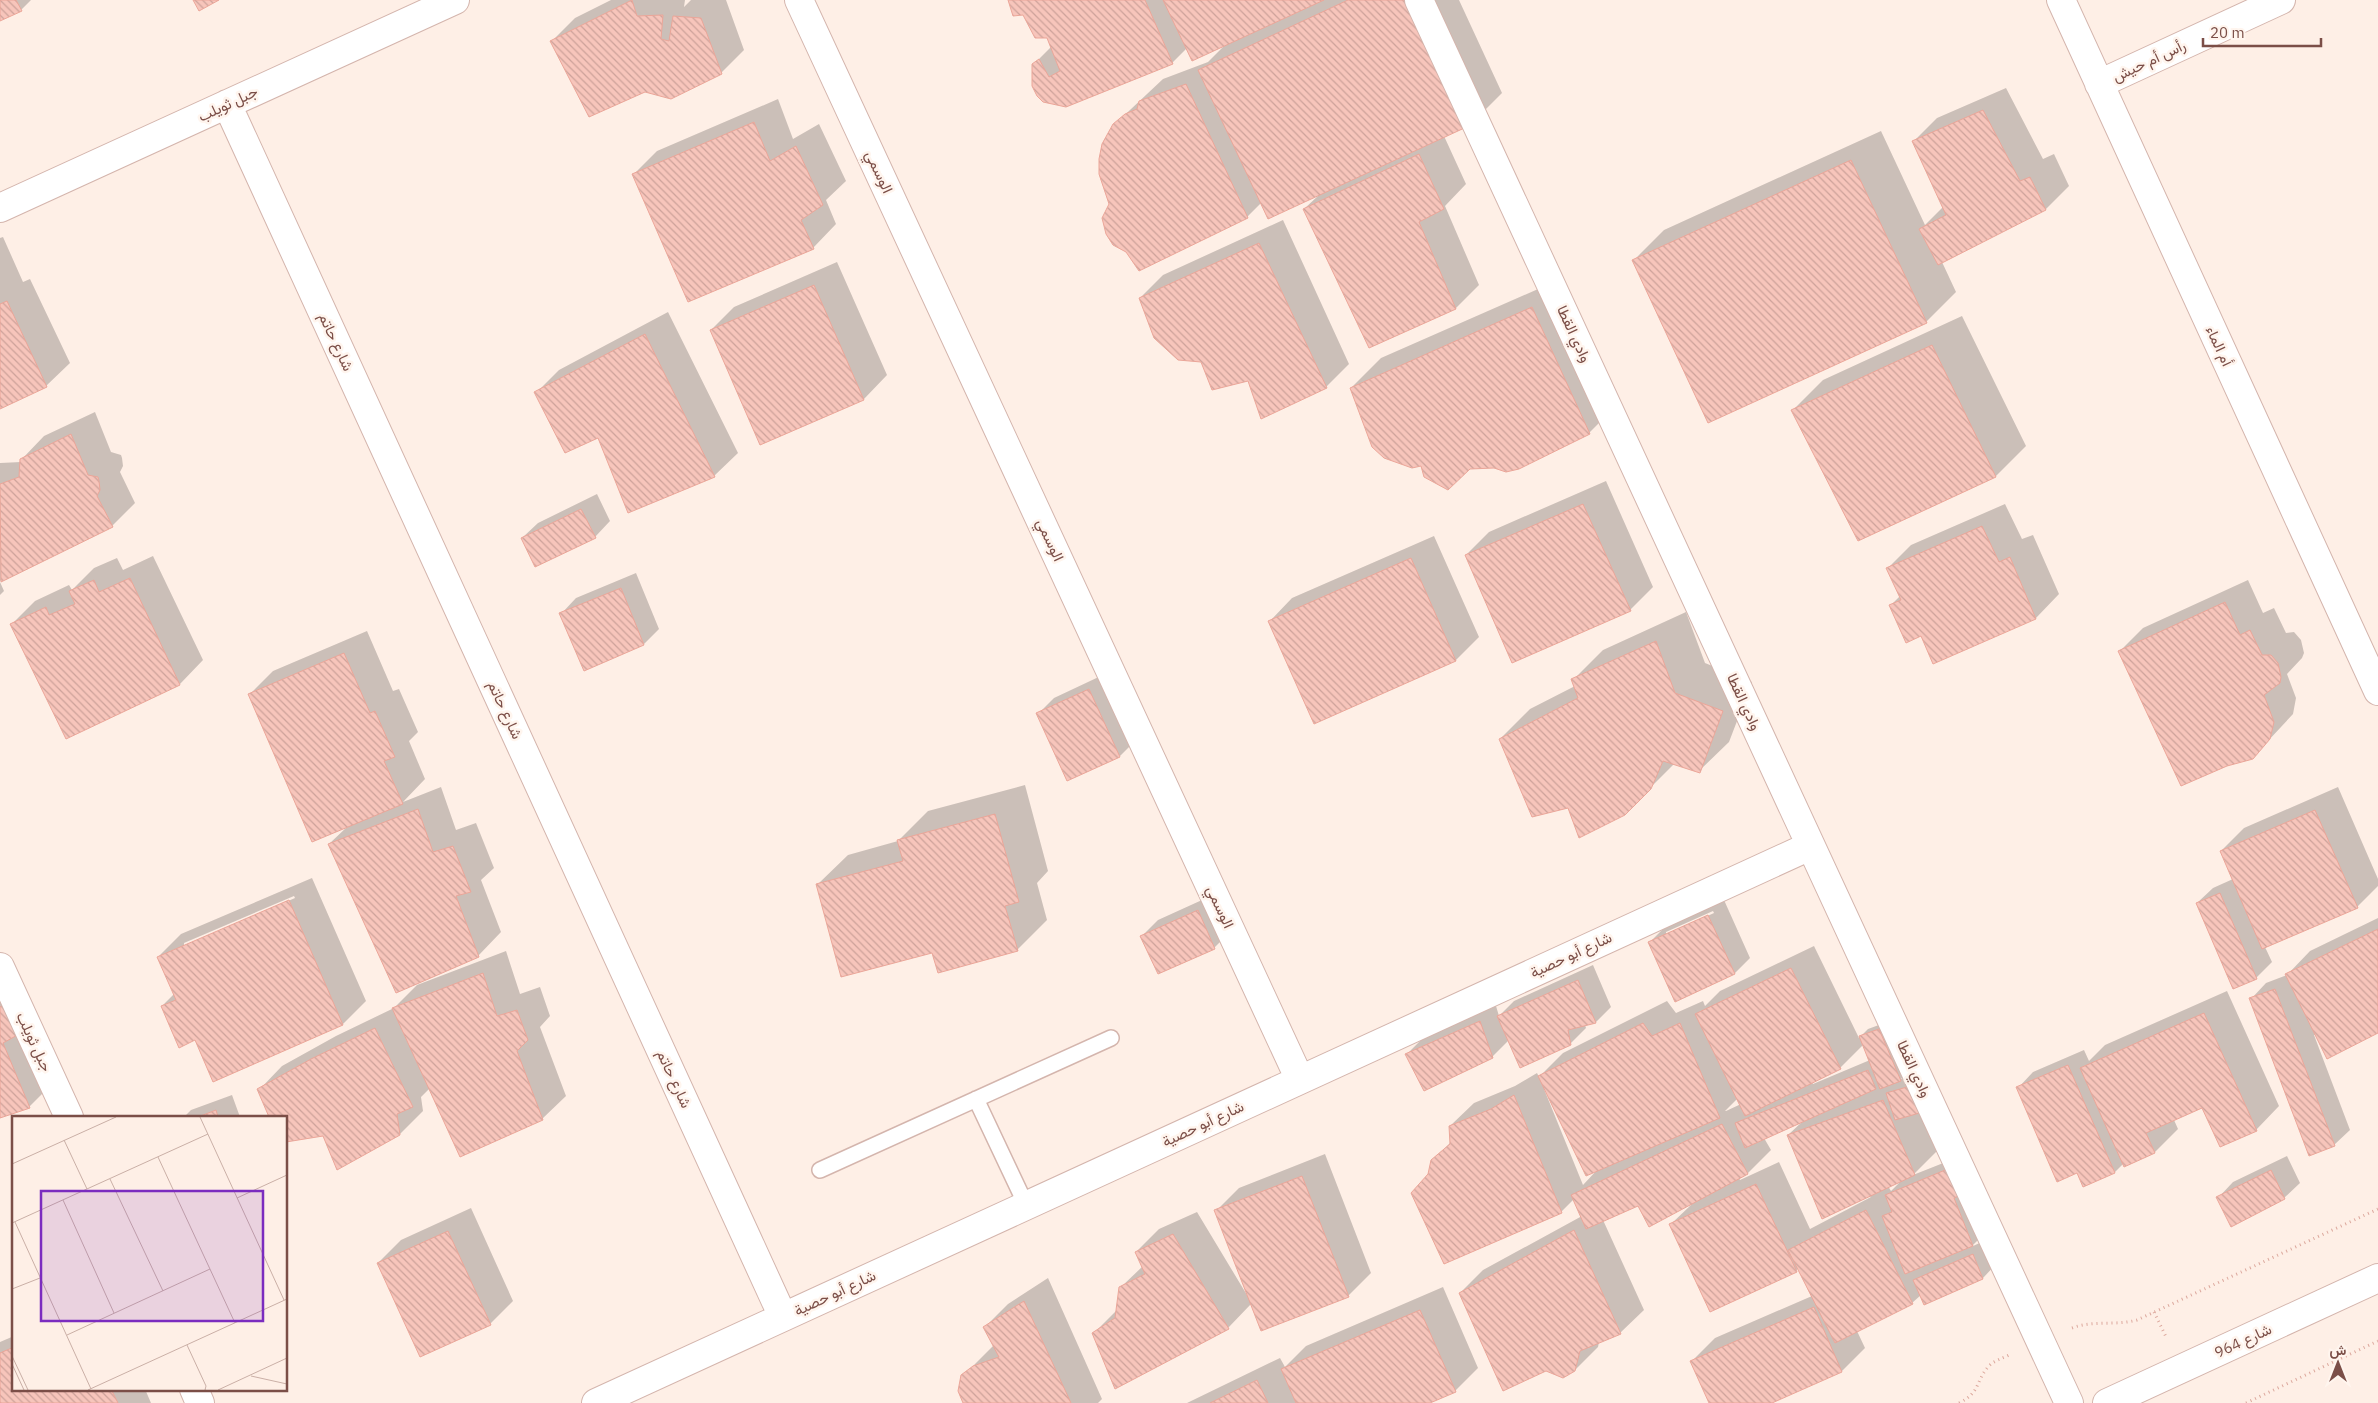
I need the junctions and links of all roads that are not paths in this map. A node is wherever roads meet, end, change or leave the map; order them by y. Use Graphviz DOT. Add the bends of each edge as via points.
graph roads {
  1 [pos="455,0"];
  2 [pos="800,0"];
  3 [pos="1419,0"];
  4 [pos="2061,0"];
  5 [pos="2281,0"];
  6 [pos="2099,84"];
  7 [pos="227,104"];
  8 [pos="0,208"];
  9 [pos="2378,691"];
  10 [pos="1810,846"];
  11 [pos="0,967"];
  12 [pos="1111,1038"];
  13 [pos="1300,1080"];
  14 [pos="976,1099"];
  15 [pos="69,1116"];
  16 [pos="820,1170"];
  17 [pos="1026,1205"];
  18 [pos="2378,1278"];
  19 [pos="783,1317"];
  20 [pos="194,1390"];
  21 [pos="200,1403"];
  22 [pos="596,1403"];
  23 [pos="2069,1403"];
  24 [pos="2107,1403"];
  1 -- 7 [label="street, جبل ثويلب"];
  2 -- 13 [label="street, الوسمي"];
  3 -- 10 [label="street, وادي القطا"];
  4 -- 6 [label="street, أم الماء"];
  5 -- 6 [label="street, رأس أم حيش"];
  6 -- 9 [label="street, أم الماء"];
  7 -- 8 [label="street, جبل ثويلب"];
  7 -- 19 [label="street, شارع حاتم"];
  10 -- 13 [label="street, شارع أبو حصية"];
  10 -- 23 [label="street, وادي القطا"];
  11 -- 15 [label="street, جبل ثويلب"];
  12 -- 14 [label="lane"];
  13 -- 17 [label="street, شارع أبو حصية"];
  14 -- 16 [label="lane"];
  14 -- 17 [label="lane"];
  17 -- 19 [label="street, شارع أبو حصية"];
  18 -- 24 [label="street, شارع 964"];
  19 -- 22 [label="street, شارع أبو حصية"];
  20 -- 21 [label="street"];
}
